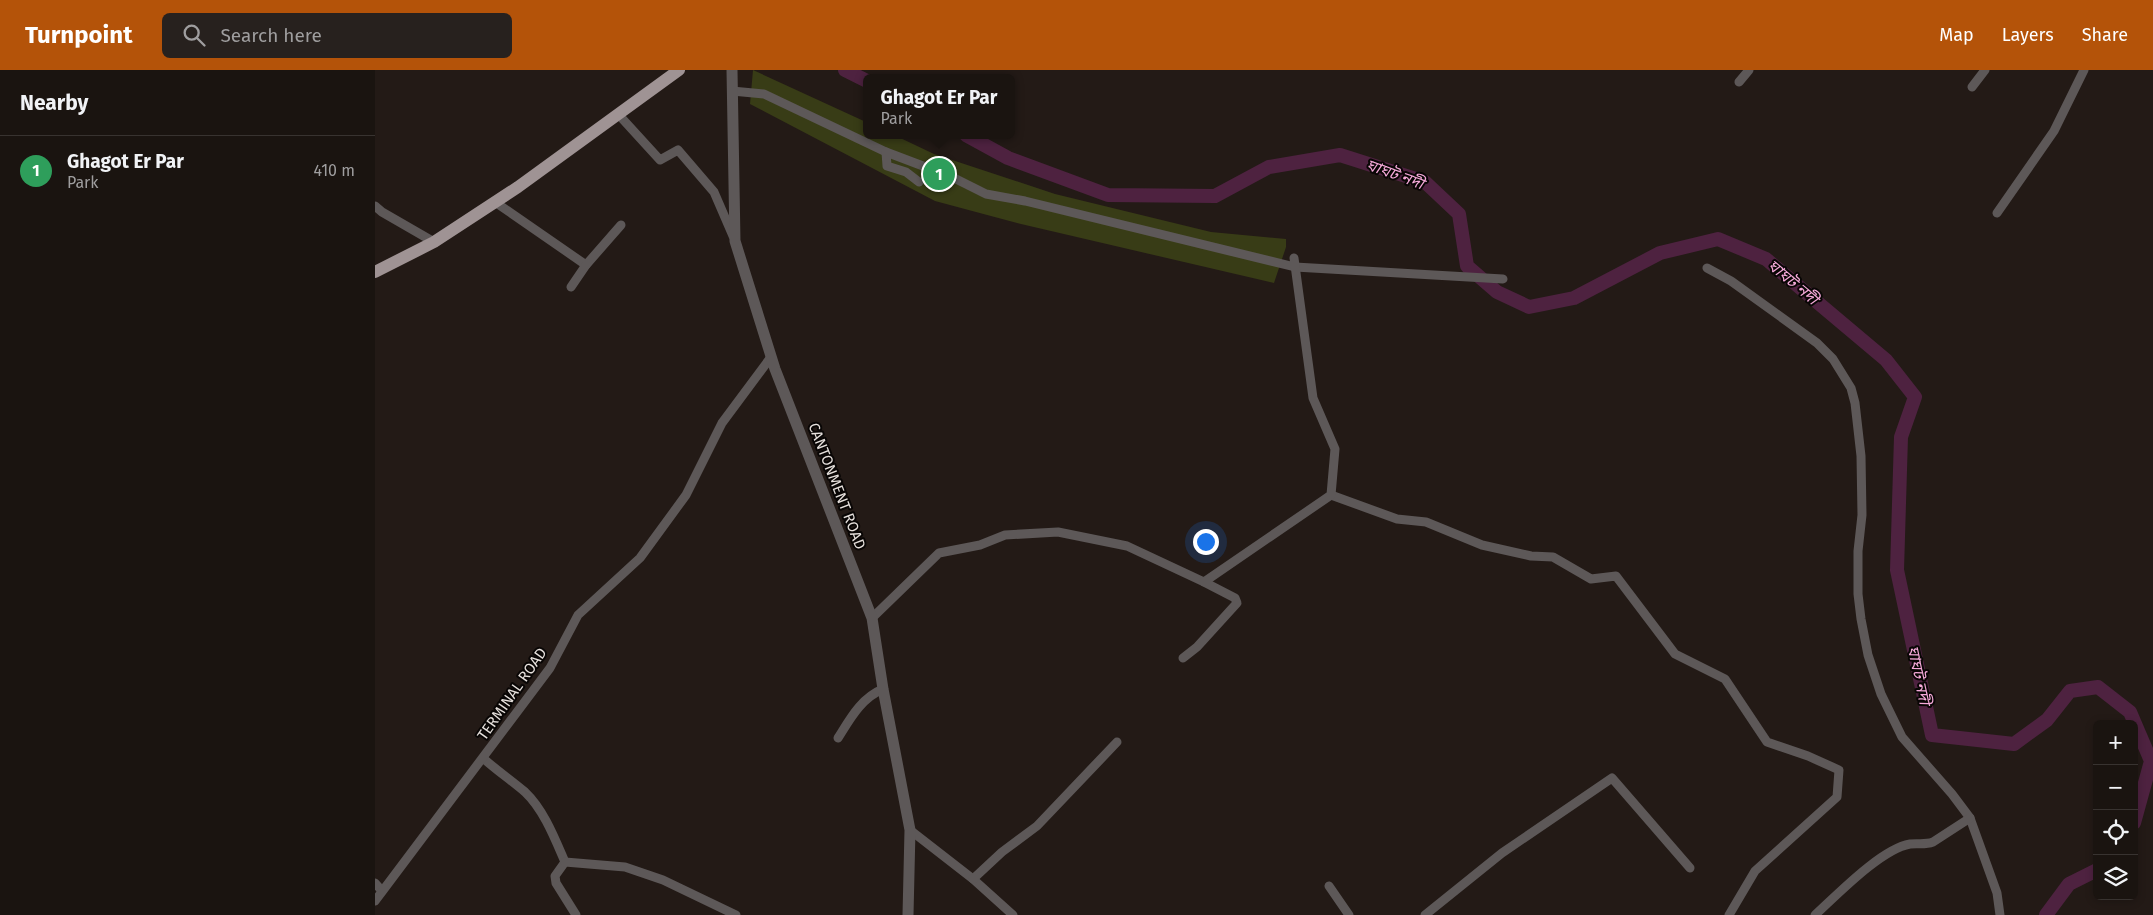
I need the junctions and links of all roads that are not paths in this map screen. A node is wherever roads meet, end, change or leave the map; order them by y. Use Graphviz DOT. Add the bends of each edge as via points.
graph roads {
  1 [pos="679,70"];
  2 [pos="731,70"];
  3 [pos="1749,70"];
  4 [pos="1985,70"];
  5 [pos="2084,70"];
  6 [pos="1739,82"];
  7 [pos="1972,86"];
  8 [pos="732,92"];
  9 [pos="618,114"];
  10 [pos="886,152"];
  11 [pos="919,182"];
  12 [pos="495,202"];
  13 [pos="375,206"];
  14 [pos="1997,213"];
  15 [pos="621,225"];
  16 [pos="735,241"];
  17 [pos="434,242"];
  18 [pos="1295,262"];
  19 [pos="586,265"];
  20 [pos="1707,268"];
  21 [pos="375,272"];
  22 [pos="1503,279"];
  23 [pos="571,287"];
  24 [pos="771,357"];
  25 [pos="1331,495"];
  26 [pos="1204,582"];
  27 [pos="873,618"];
  28 [pos="1183,658"];
  29 [pos="883,689"];
  30 [pos="838,738"];
  31 [pos="1117,742"];
  32 [pos="483,758"];
  33 [pos="1970,818"];
  34 [pos="910,830"];
  35 [pos="565,862"];
  36 [pos="1690,868"];
  37 [pos="973,879"];
  38 [pos="375,883"];
  39 [pos="1329,886"];
  40 [pos="382,892"];
  41 [pos="375,901"];
  42 [pos="576,915"];
  43 [pos="737,915"];
  44 [pos="908,915"];
  45 [pos="1013,915"];
  46 [pos="1349,915"];
  47 [pos="1425,915"];
  48 [pos="1729,915"];
  49 [pos="1815,915"];
  50 [pos="2000,915"];
  1 -- 9 [label="main road"];
  2 -- 8 [label="street, CANTONMENT ROAD"];
  3 -- 6 [label="street"];
  4 -- 7 [label="street"];
  5 -- 14 [label="street" via="2054,131"];
  8 -- 10 [label="street" via="764,94"];
  8 -- 16 [label="street, CANTONMENT ROAD"];
  9 -- 12 [label="main road"];
  9 -- 16 [label="street" via="660,160 678,150 715,192"];
  10 -- 11 [label="street" via="887,166 906,172"];
  10 -- 18 [label="street" via="952,177 986,194"];
  12 -- 17 [label="main road"];
  12 -- 19 [label="street"];
  13 -- 17 [label="street"];
  15 -- 19 [label="street"];
  16 -- 24 [label="street, CANTONMENT ROAD"];
  17 -- 21 [label="main road"];
  18 -- 22 [label="street"];
  18 -- 25 [label="street" via="1313,398 1335,449"];
  19 -- 23 [label="street"];
  20 -- 33 [label="street" via="1731,281 1817,343 1833,359 1851,388 1861,456 1858,594 1868,654 1881,694 1902,737"];
  24 -- 27 [label="street, CANTONMENT ROAD"];
  24 -- 32 [label="street, TERMINAL ROAD" via="722,423 686,495 640,558 578,615 550,668"];
  25 -- 26 [label="street"];
  25 -- 48 [label="street" via="1397,519 1426,522 1482,545 1553,558 1591,579 1616,576 1675,654 1725,679 1767,742 1839,770 1837,797 1755,871"];
  26 -- 27 [label="street" via="1127,546 1058,532 1005,536 939,553"];
  26 -- 28 [label="street" via="1235,598 1237,603"];
  27 -- 29 [label="street, CANTONMENT ROAD"];
  29 -- 30 [label="street" via="873,693 859,706"];
  29 -- 34 [label="street, CANTONMENT ROAD"];
  31 -- 37 [label="street" via="1037,826"];
  32 -- 35 [label="street" via="526,793 553,835"];
  32 -- 40 [label="street, TERMINAL ROAD"];
  33 -- 49 [label="street" via="1933,842 1909,844 1877,859"];
  33 -- 50 [label="street" via="1997,893"];
  34 -- 37 [label="street"];
  34 -- 44 [label="street, CANTONMENT ROAD"];
  35 -- 42 [label="street" via="555,876 556,884"];
  35 -- 43 [label="street" via="625,867 663,880"];
  36 -- 47 [label="street" via="1612,778 1502,853"];
  37 -- 45 [label="street"];
  38 -- 40 [label="street"];
  39 -- 46 [label="street"];
  40 -- 41 [label="street, TERMINAL ROAD"];
}
